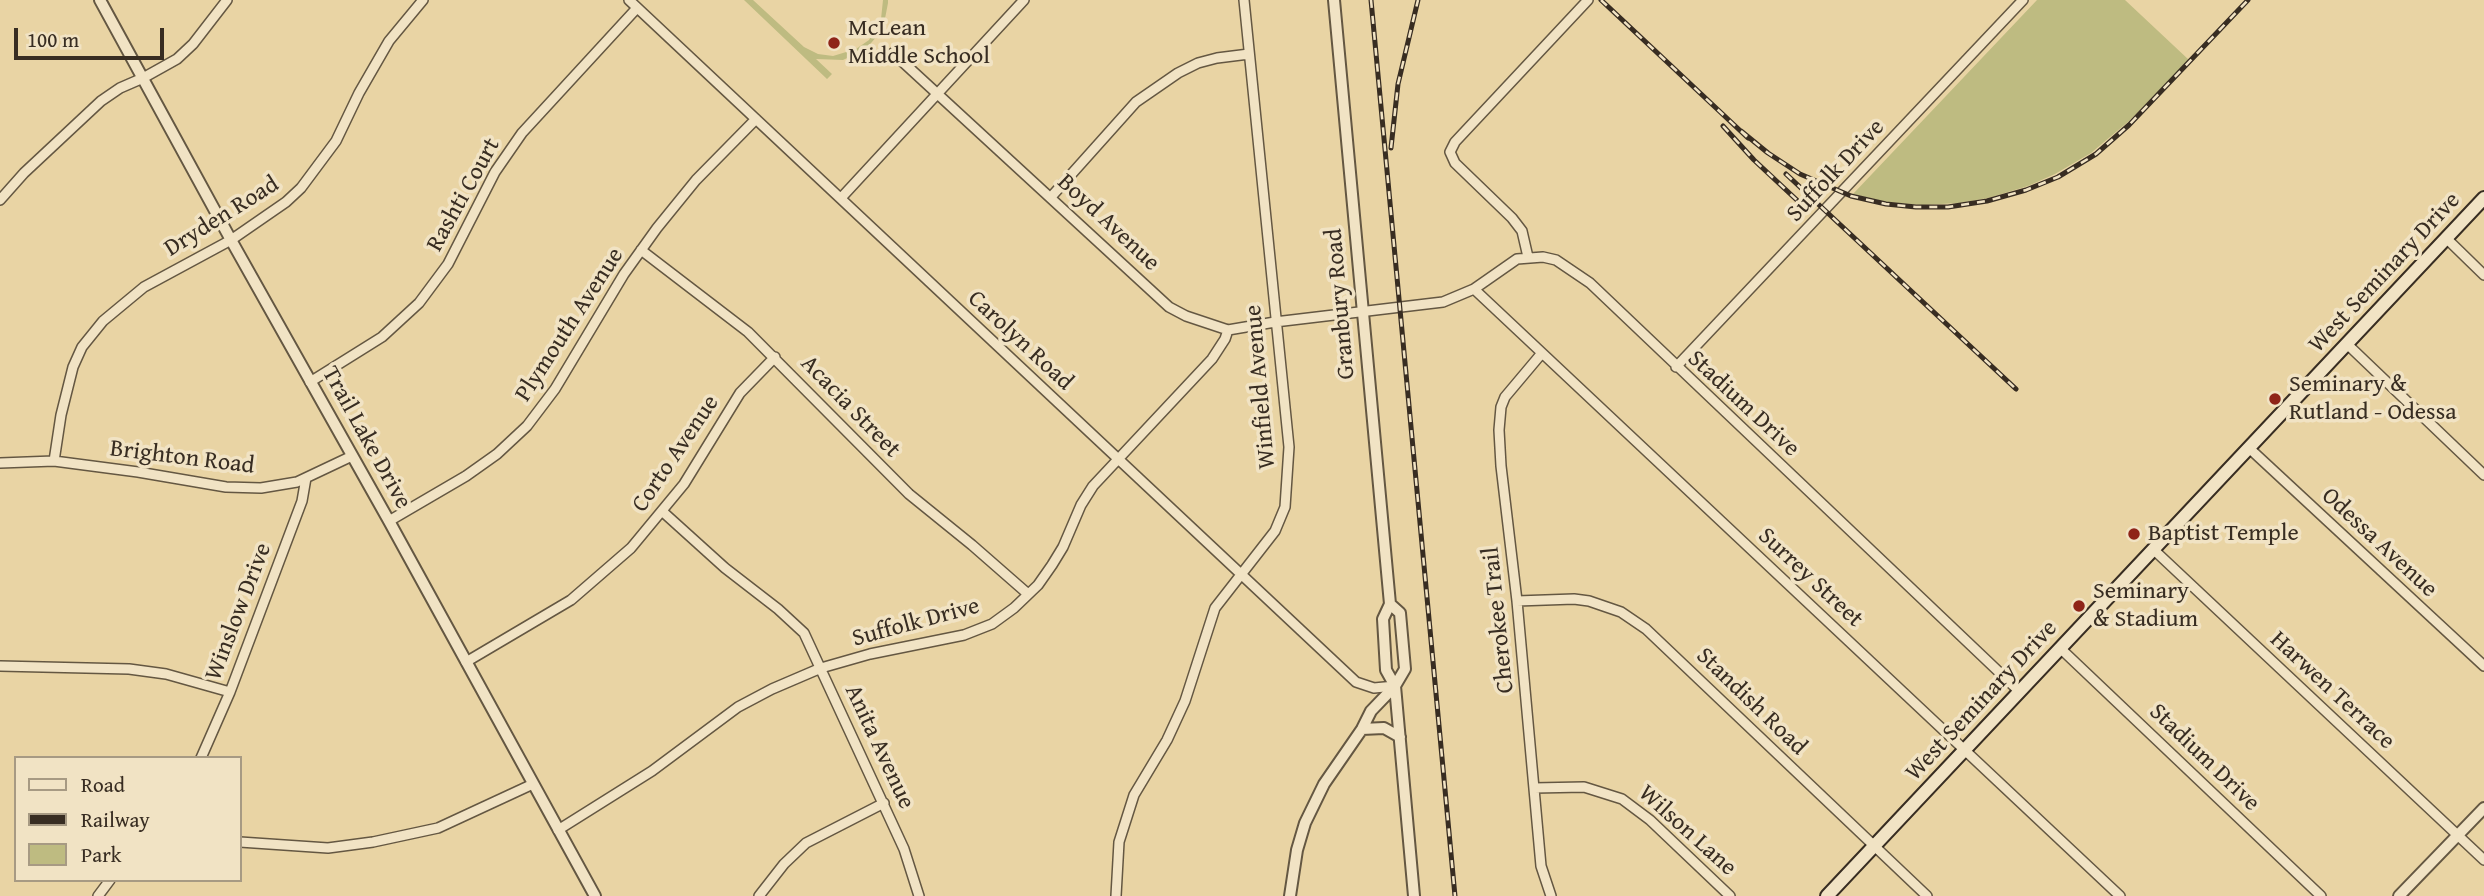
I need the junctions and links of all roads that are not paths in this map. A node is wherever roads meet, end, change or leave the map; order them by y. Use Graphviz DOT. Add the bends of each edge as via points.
graph roads {
  1 [pos="100,0"];
  2 [pos="227,0"];
  3 [pos="423,0"];
  4 [pos="629,0"];
  5 [pos="1024,0"];
  6 [pos="1244,0"];
  7 [pos="1334,0"];
  8 [pos="1588,0"];
  9 [pos="2023,0"];
  10 [pos="637,8"];
  11 [pos="893,53"];
  12 [pos="1249,54"];
  13 [pos="143,79"];
  14 [pos="937,94"];
  15 [pos="756,119"];
  16 [pos="1051,197"];
  17 [pos="841,198"];
  18 [pos="2484,198"];
  19 [pos="0,200"];
  20 [pos="2446,238"];
  21 [pos="231,240"];
  22 [pos="641,250"];
  23 [pos="1528,257"];
  24 [pos="2484,275"];
  25 [pos="1474,289"];
  26 [pos="1363,311"];
  27 [pos="1275,322"];
  28 [pos="1228,330"];
  29 [pos="2347,344"];
  30 [pos="1542,353"];
  31 [pos="775,357"];
  32 [pos="1676,367"];
  33 [pos="310,382"];
  34 [pos="2249,448"];
  35 [pos="352,456"];
  36 [pos="1118,459"];
  37 [pos="54,461"];
  38 [pos="0,463"];
  39 [pos="2484,475"];
  40 [pos="306,478"];
  41 [pos="663,512"];
  42 [pos="389,521"];
  43 [pos="2154,550"];
  44 [pos="1240,576"];
  45 [pos="1028,594"];
  46 [pos="1517,601"];
  47 [pos="1390,604"];
  48 [pos="2060,648"];
  49 [pos="466,662"];
  50 [pos="0,666"];
  51 [pos="2484,666"];
  52 [pos="821,668"];
  53 [pos="1395,687"];
  54 [pos="230,692"];
  55 [pos="2020,692"];
  56 [pos="1362,729"];
  57 [pos="1400,737"];
  58 [pos="1965,750"];
  59 [pos="202,756"];
  60 [pos="533,784"];
  61 [pos="1534,788"];
  62 [pos="884,803"];
  63 [pos="2484,808"];
  64 [pos="558,830"];
  65 [pos="2458,835"];
  66 [pos="242,842"];
  67 [pos="1874,847"];
  68 [pos="2484,860"];
  69 [pos="595,896"];
  70 [pos="759,896"];
  71 [pos="919,896"];
  72 [pos="1116,896"];
  73 [pos="1290,896"];
  74 [pos="1414,896"];
  75 [pos="1551,896"];
  76 [pos="1730,896"];
  77 [pos="1828,896"];
  78 [pos="1927,896"];
  79 [pos="2120,896"];
  80 [pos="2321,896"];
  81 [pos="2399,896"];
  1 -- 13 [label="street, Trail Lake Drive"];
  2 -- 13 [label="street" via="177,59"];
  3 -- 21 [label="street, Dryden Road" via="389,41 316,171 286,202"];
  4 -- 10 [label="street, Carolyn Road"];
  5 -- 14 [label="street"];
  6 -- 12 [label="street, Winfield Avenue"];
  7 -- 26 [label="street, Granbury Road"];
  8 -- 23 [label="street" via="1450,152 1455,163 1522,231"];
  9 -- 32 [label="street, Suffolk Drive"];
  10 -- 15 [label="street, Carolyn Road"];
  10 -- 33 [label="street, Rashti Court" via="522,133 495,172 448,264 419,303 382,337"];
  11 -- 14 [label="street, Boyd Avenue"];
  12 -- 16 [label="street" via="1198,63 1136,102"];
  12 -- 27 [label="street, Winfield Avenue"];
  13 -- 19 [label="street" via="101,101"];
  13 -- 21 [label="street, Trail Lake Drive"];
  14 -- 16 [label="street, Boyd Avenue"];
  14 -- 17 [label="street"];
  15 -- 17 [label="street, Carolyn Road"];
  15 -- 22 [label="street, Plymouth Avenue" via="696,180"];
  16 -- 28 [label="street, Boyd Avenue" via="1169,307"];
  17 -- 36 [label="street, Carolyn Road"];
  18 -- 20 [label="main road, West Seminary Drive"];
  20 -- 24 [label="street"];
  20 -- 29 [label="main road, West Seminary Drive"];
  21 -- 33 [label="street, Trail Lake Drive"];
  21 -- 37 [label="street, Dryden Road" via="144,287 103,321 82,347 61,415"];
  22 -- 31 [label="street, Acacia Street"];
  22 -- 42 [label="street, Plymouth Avenue" via="527,426 466,477"];
  23 -- 25 [label="street" via="1517,259"];
  23 -- 32 [label="street, Stadium Drive" via="1556,260 1590,283"];
  25 -- 26 [label="street" via="1443,302"];
  25 -- 30 [label="street, Surrey Street"];
  26 -- 27 [label="street"];
  26 -- 47 [label="street, Granbury Road"];
  27 -- 28 [label="street, Boyd Avenue"];
  27 -- 44 [label="street, Winfield Avenue" via="1289,447 1285,507 1275,531"];
  28 -- 36 [label="street, Suffolk Drive" via="1212,359"];
  29 -- 34 [label="main road, West Seminary Drive"];
  29 -- 39 [label="street"];
  30 -- 46 [label="street, Cherokee Trail" via="1501,407 1501,466"];
  30 -- 58 [label="street, Surrey Street"];
  31 -- 41 [label="street, Corto Avenue" via="740,393"];
  31 -- 45 [label="street, Acacia Street" via="909,494"];
  32 -- 55 [label="street, Stadium Drive"];
  33 -- 35 [label="street, Trail Lake Drive"];
  34 -- 43 [label="main road, West Seminary Drive"];
  34 -- 51 [label="street, Odessa Avenue"];
  35 -- 40 [label="street, Brighton Road"];
  35 -- 42 [label="street, Trail Lake Drive"];
  36 -- 44 [label="street, Carolyn Road"];
  36 -- 45 [label="street, Suffolk Drive" via="1093,486 1052,565"];
  37 -- 38 [label="street, Brighton Road"];
  37 -- 40 [label="street, Brighton Road" via="226,487 261,488"];
  40 -- 54 [label="street, Winslow Drive" via="302,501"];
  41 -- 49 [label="street, Corto Avenue" via="612,567 571,600"];
  41 -- 52 [label="street, Anita Avenue" via="804,633"];
  42 -- 49 [label="street, Trail Lake Drive"];
  43 -- 48 [label="main road, West Seminary Drive"];
  43 -- 65 [label="street, Harwen Terrace"];
  44 -- 53 [label="street, Carolyn Road" via="1356,682 1374,688"];
  44 -- 72 [label="street, Winfield Avenue" via="1215,608 1185,701 1134,795 1119,842"];
  45 -- 52 [label="street, Suffolk Drive" via="992,624 964,635"];
  46 -- 61 [label="street, Cherokee Trail"];
  46 -- 67 [label="street, Standish Road" via="1574,598 1622,612 1646,629"];
  47 -- 53 [label="street, Granbury Road" via="1383,620 1386,670"];
  47 -- 53 [label="street, Granbury Road" via="1400,613 1405,669"];
  48 -- 55 [label="main road, West Seminary Drive"];
  48 -- 80 [label="street, Stadium Drive"];
  49 -- 60 [label="street, Trail Lake Drive"];
  50 -- 54 [label="street" via="129,669"];
  52 -- 62 [label="street, Anita Avenue"];
  52 -- 64 [label="street, Suffolk Drive" via="738,707 652,771"];
  53 -- 56 [label="street" via="1371,711"];
  53 -- 57 [label="street, Granbury Road"];
  54 -- 59 [label="street, Winslow Drive"];
  55 -- 58 [label="main road, West Seminary Drive"];
  56 -- 57 [label="street" via="1384,728"];
  56 -- 73 [label="street" via="1324,784 1305,823"];
  57 -- 74 [label="street, Granbury Road"];
  58 -- 67 [label="main road, West Seminary Drive"];
  58 -- 79 [label="street, Surrey Street"];
  60 -- 64 [label="street, Trail Lake Drive"];
  60 -- 66 [label="street" via="438,828 373,842 328,848"];
  61 -- 75 [label="street, Cherokee Trail" via="1541,866"];
  61 -- 76 [label="street, Wilson Lane" via="1584,787 1622,799"];
  62 -- 70 [label="street" via="806,843"];
  62 -- 71 [label="street, Anita Avenue"];
  63 -- 65 [label="street"];
  64 -- 69 [label="street, Trail Lake Drive"];
  65 -- 68 [label="street, Harwen Terrace"];
  65 -- 81 [label="street"];
  67 -- 77 [label="main road, West Seminary Drive"];
  67 -- 78 [label="street, Standish Road"];
}
